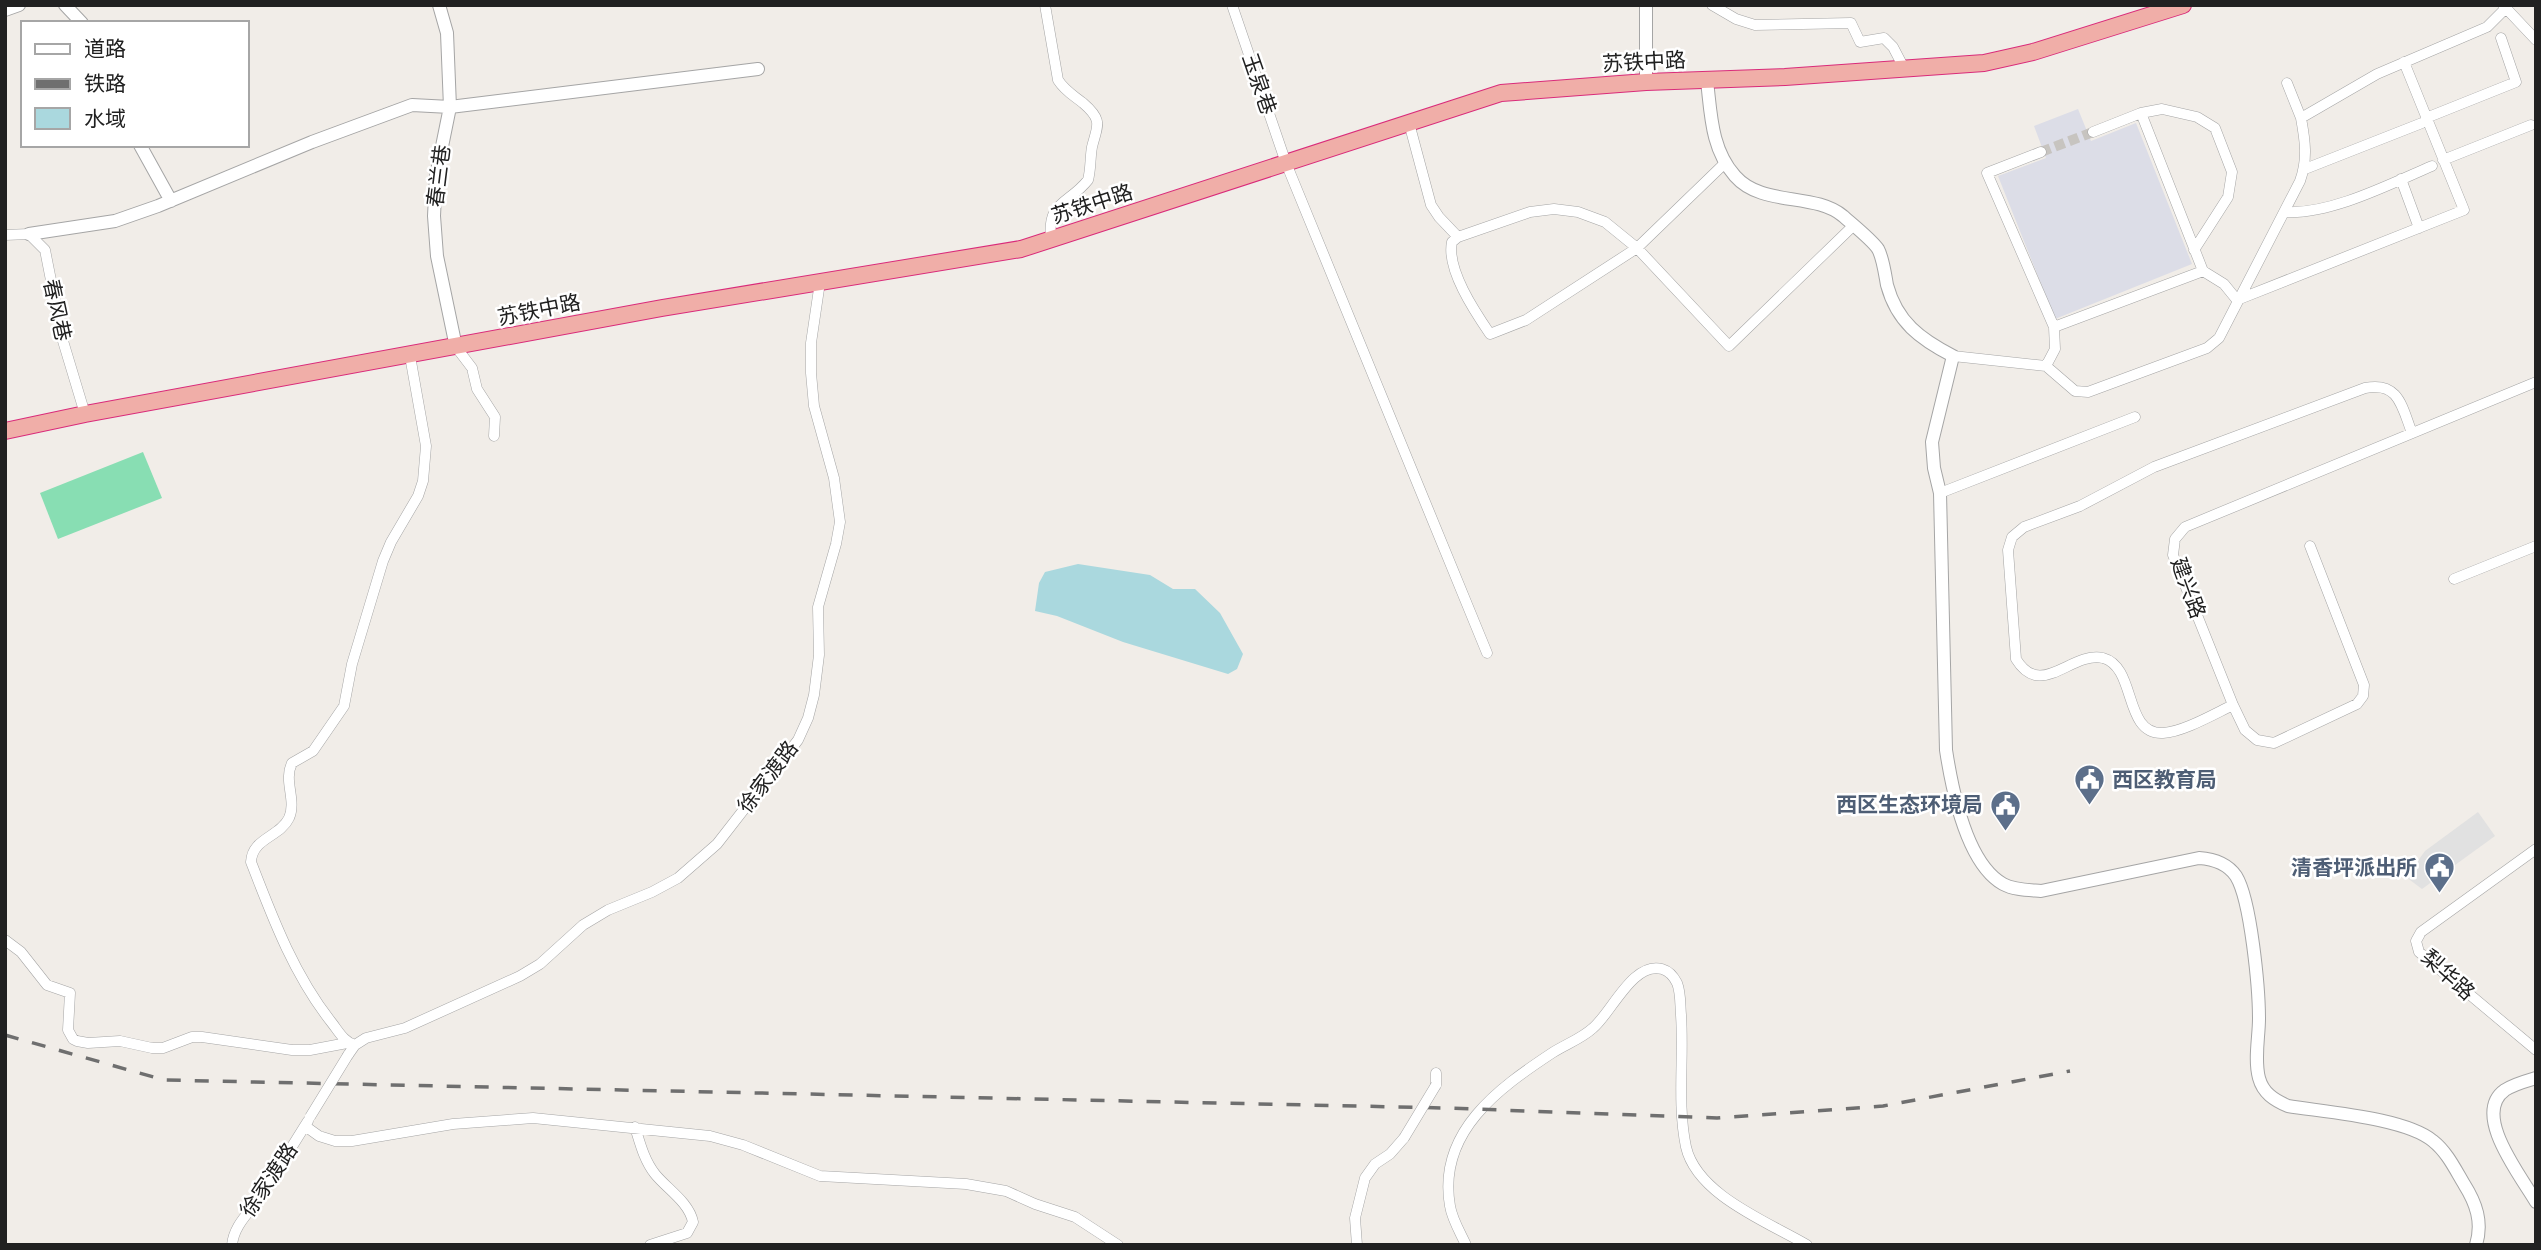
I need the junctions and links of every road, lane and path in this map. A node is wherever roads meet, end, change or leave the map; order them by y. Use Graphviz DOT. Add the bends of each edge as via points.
graph roads {
  1 [pos="19,5"];
  2 [pos="65,5"];
  3 [pos="439,5"];
  4 [pos="1045,5"];
  5 [pos="1232,5"];
  6 [pos="1646,5"];
  7 [pos="1712,5"];
  8 [pos="2183,5"];
  9 [pos="2504,7"];
  10 [pos="5,10"];
  11 [pos="80,21"];
  12 [pos="2501,38"];
  13 [pos="2536,40"];
  14 [pos="2404,62"];
  15 [pos="1904,68"];
  16 [pos="758,69"];
  17 [pos="1707,81"];
  18 [pos="1646,82"];
  19 [pos="2287,83"];
  20 [pos="450,107"];
  21 [pos="2141,113"];
  22 [pos="2301,118"];
  23 [pos="2424,120"];
  24 [pos="1409,123"];
  25 [pos="2531,124"];
  26 [pos="2093,132"];
  27 [pos="141,147"];
  28 [pos="2041,152"];
  29 [pos="2443,160"];
  30 [pos="1286,163"];
  31 [pos="1725,163"];
  32 [pos="2432,166"];
  33 [pos="2305,169"];
  34 [pos="2400,179"];
  35 [pos="171,201"];
  36 [pos="2285,212"];
  37 [pos="1853,226"];
  38 [pos="2419,228"];
  39 [pos="29,234"];
  40 [pos="5,235"];
  41 [pos="1458,237"];
  42 [pos="1051,239"];
  43 [pos="1637,248"];
  44 [pos="2194,250"];
  45 [pos="2203,271"];
  46 [pos="820,282"];
  47 [pos="2237,300"];
  48 [pos="2054,327"];
  49 [pos="456,347"];
  50 [pos="410,356"];
  51 [pos="1953,356"];
  52 [pos="2046,366"];
  53 [pos="2536,382"];
  54 [pos="85,414"];
  55 [pos="2135,417"];
  56 [pos="5,431"];
  57 [pos="2412,433"];
  58 [pos="494,436"];
  59 [pos="1940,493"];
  60 [pos="2310,546"];
  61 [pos="2536,546"];
  62 [pos="2454,579"];
  63 [pos="1487,653"];
  64 [pos="2233,705"];
  65 [pos="2536,849"];
  66 [pos="5,940"];
  67 [pos="351,1044"];
  68 [pos="2536,1050"];
  69 [pos="1436,1073"];
  70 [pos="2536,1078"];
  71 [pos="307,1122"];
  72 [pos="635,1127"];
  73 [pos="2536,1202"];
  74 [pos="232,1245"];
  75 [pos="650,1245"];
  76 [pos="1118,1245"];
  77 [pos="1357,1245"];
  78 [pos="1466,1245"];
  79 [pos="1807,1245"];
  80 [pos="2476,1245"];
  1 -- 10 [label="street"];
  2 -- 11 [label="street"];
  3 -- 20 [label="street, 春兰巷" via="447,33"];
  4 -- 42 [label="street" via="1058,80 1098,125 1088,180 1055,209 1050,218"];
  5 -- 30 [label="street, 玉泉巷"];
  6 -- 18 [label="street"];
  7 -- 15 [label="street" via="1755,25 1851,23 1860,42 1884,38"];
  8 -- 15 [label="highway, 苏铁中路" via="2033,52 1984,63"];
  9 -- 13 [label="street"];
  9 -- 14 [label="street" via="2487,27"];
  12 -- 23 [label="street" via="2516,82"];
  14 -- 22 [label="street"];
  14 -- 23 [label="street"];
  15 -- 17 [label="highway, 苏铁中路"];
  16 -- 20 [label="street"];
  17 -- 18 [label="highway, 苏铁中路"];
  17 -- 31 [label="street" via="1712,123"];
  18 -- 24 [label="highway, 苏铁中路" via="1501,93"];
  19 -- 22 [label="street"];
  20 -- 35 [label="street" via="412,105"];
  20 -- 49 [label="street, 春兰巷" via="436,176 434,216 437,256"];
  21 -- 26 [label="street"];
  21 -- 44 [label="street"];
  21 -- 44 [label="street" via="2162,109 2197,117 2215,128 2232,172 2228,197"];
  22 -- 33 [label="street"];
  23 -- 29 [label="street"];
  23 -- 33 [label="street"];
  24 -- 30 [label="highway, 苏铁中路"];
  24 -- 41 [label="street" via="1431,205"];
  25 -- 29 [label="street"];
  27 -- 35 [label="street"];
  28 -- 48 [label="street" via="1987,173"];
  29 -- 38 [label="street" via="2464,210"];
  30 -- 42 [label="highway, 苏铁中路"];
  30 -- 63 [label="street, 玉泉巷"];
  31 -- 37 [label="street" via="1753,190 1821,206"];
  31 -- 43 [label="street"];
  32 -- 34 [label="street"];
  33 -- 36 [label="street"];
  34 -- 36 [label="street" via="2322,209"];
  34 -- 38 [label="street"];
  35 -- 39 [label="street" via="115,221"];
  36 -- 47 [label="street"];
  37 -- 43 [label="street" via="1729,346"];
  37 -- 51 [label="street" via="1878,249 1897,313 1910,330"];
  38 -- 47 [label="street"];
  39 -- 40 [label="street"];
  39 -- 54 [label="street, 春风巷" via="45,250 63,341"];
  41 -- 43 [label="street" via="1530,212 1554,209 1605,222"];
  41 -- 43 [label="street" via="1452,242 1452,261 1490,334 1526,320"];
  42 -- 46 [label="highway, 苏铁中路" via="1021,249"];
  44 -- 45 [label="street"];
  45 -- 47 [label="street" via="2224,284"];
  45 -- 48 [label="street"];
  46 -- 49 [label="highway, 苏铁中路"];
  46 -- 67 [label="street, 徐家渡路" via="811,373 839,522 818,607 814,695 798,740 717,844 678,878 583,925 520,976 405,1028"];
  47 -- 52 [label="street" via="2219,338 2207,348 2088,392 2075,391"];
  48 -- 52 [label="street" via="2055,349"];
  49 -- 50 [label="highway, 苏铁中路"];
  49 -- 58 [label="street" via="472,368 477,389 495,417"];
  50 -- 54 [label="highway, 苏铁中路"];
  50 -- 67 [label="street" via="426,446 424,481 383,561 344,706 313,751 292,763 290,817 257,845 251,862 284,944 321,1009"];
  51 -- 52 [label="street"];
  51 -- 59 [label="street" via="1932,442"];
  53 -- 57 [label="street, 建兴路"];
  54 -- 56 [label="highway, 苏铁中路"];
  55 -- 59 [label="street"];
  57 -- 64 [label="street, 建兴路" via="2185,527 2175,539 2173,555"];
  57 -- 64 [label="street" via="2398,398 2389,389 2365,388 2154,467 2080,506 2024,527 2012,537 2008,550 2016,659 2024,671 2044,675 2102,658 2120,673 2140,722 2149,731 2175,730"];
  59 -- 80 [label="street" via="1946,750 1959,809 1980,860 2004,884 2041,891 2186,860 2213,859 2225,865 2236,876 2249,915 2259,1017 2259,1077 2264,1091 2274,1101 2402,1125 2432,1140 2471,1194 2480,1227"];
  60 -- 64 [label="street, 建兴路" via="2364,685 2363,696 2357,704 2274,743 2257,740 2245,730"];
  61 -- 62 [label="street"];
  65 -- 68 [label="street, 梨华路" via="2421,932 2416,941 2419,952"];
  66 -- 67 [label="street, 徐家渡路" via="21,952 47,985 70,993 68,1030 77,1041 163,1048 202,1037 292,1050"];
  67 -- 71 [label="street, 徐家渡路, bridge"];
  69 -- 77 [label="street, bridge" via="1436,1085 1404,1138 1365,1178 1355,1218"];
  70 -- 73 [label="street" via="2504,1091 2495,1101 2492,1115 2495,1131"];
  71 -- 72 [label="street" via="319,1136 335,1141 533,1118"];
  71 -- 74 [label="street, 徐家渡路" via="238,1225"];
  72 -- 75 [label="street" via="654,1173 687,1208 693,1222 687,1233"];
  72 -- 76 [label="street" via="710,1136 820,1176 992,1187 1075,1217"];
  78 -- 79 [label="street" via="1449,1194 1455,1148 1468,1124 1510,1082 1591,1030 1636,976 1660,968 1670,972 1679,994 1681,1102 1686,1149 1693,1164 1717,1192"];
}
